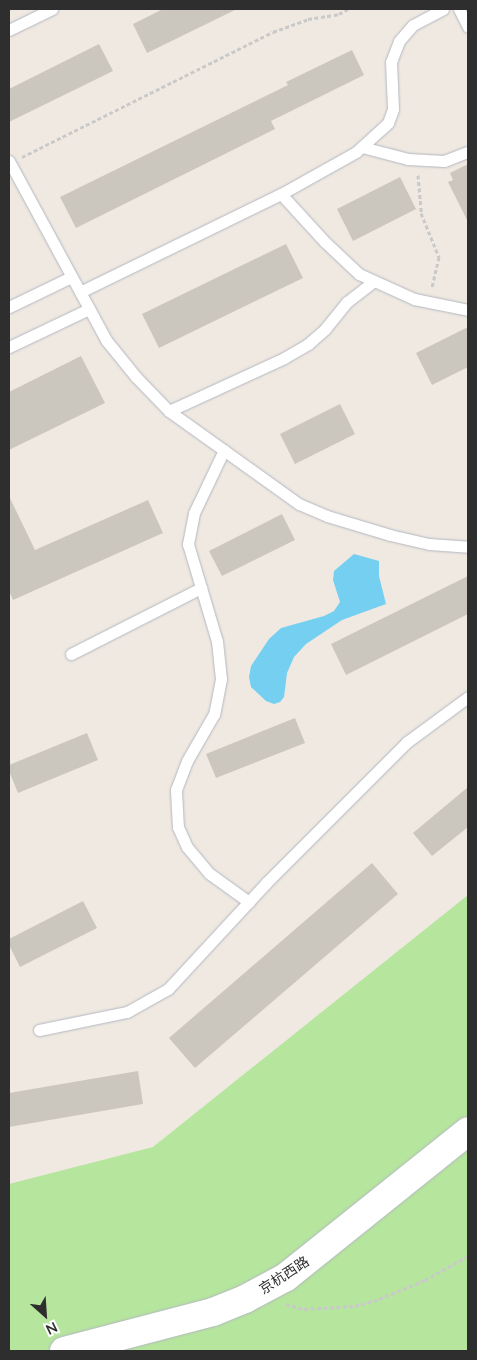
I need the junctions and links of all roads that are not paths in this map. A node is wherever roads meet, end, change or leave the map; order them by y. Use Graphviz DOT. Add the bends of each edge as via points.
graph roads {
  1 [pos="52,9"];
  2 [pos="443,9"];
  3 [pos="459,9"];
  4 [pos="468,27"];
  5 [pos="9,30"];
  6 [pos="362,147"];
  7 [pos="468,152"];
  8 [pos="9,162"];
  9 [pos="281,194"];
  10 [pos="71,277"];
  11 [pos="374,281"];
  12 [pos="80,292"];
  13 [pos="9,307"];
  14 [pos="89,309"];
  15 [pos="468,310"];
  16 [pos="9,347"];
  17 [pos="169,411"];
  18 [pos="224,450"];
  19 [pos="468,548"];
  20 [pos="201,588"];
  21 [pos="71,654"];
  22 [pos="468,698"];
  23 [pos="248,902"];
  24 [pos="39,1030"];
  25 [pos="468,1131"];
  26 [pos="64,1351"];
  1 -- 5 [label="lane"];
  2 -- 6 [label="lane" via="413,26 399,41 391,62 393,109 388,123"];
  3 -- 4 [label="lane"];
  6 -- 7 [label="lane" via="417,159 444,161"];
  6 -- 9 [label="lane"];
  8 -- 10 [label="lane"];
  9 -- 11 [label="lane" via="324,242 359,274"];
  9 -- 12 [label="lane"];
  10 -- 12 [label="lane"];
  10 -- 13 [label="lane"];
  11 -- 15 [label="lane" via="414,300"];
  11 -- 17 [label="lane" via="347,302 308,344"];
  12 -- 14 [label="lane"];
  14 -- 16 [label="lane"];
  14 -- 17 [label="lane" via="106,340 136,378"];
  17 -- 18 [label="lane"];
  18 -- 19 [label="lane" via="299,504 328,516 429,544"];
  18 -- 20 [label="lane" via="194,513 188,544"];
  20 -- 21 [label="lane"];
  20 -- 23 [label="lane" via="217,641 220,679 214,714 187,761 176,790 178,828 187,847 210,874"];
  22 -- 23 [label="lane" via="407,742"];
  23 -- 24 [label="lane" via="168,989 127,1012"];
  25 -- 26 [label="street, 京杭西路" via="328,1244 263,1289 213,1312"];
}
